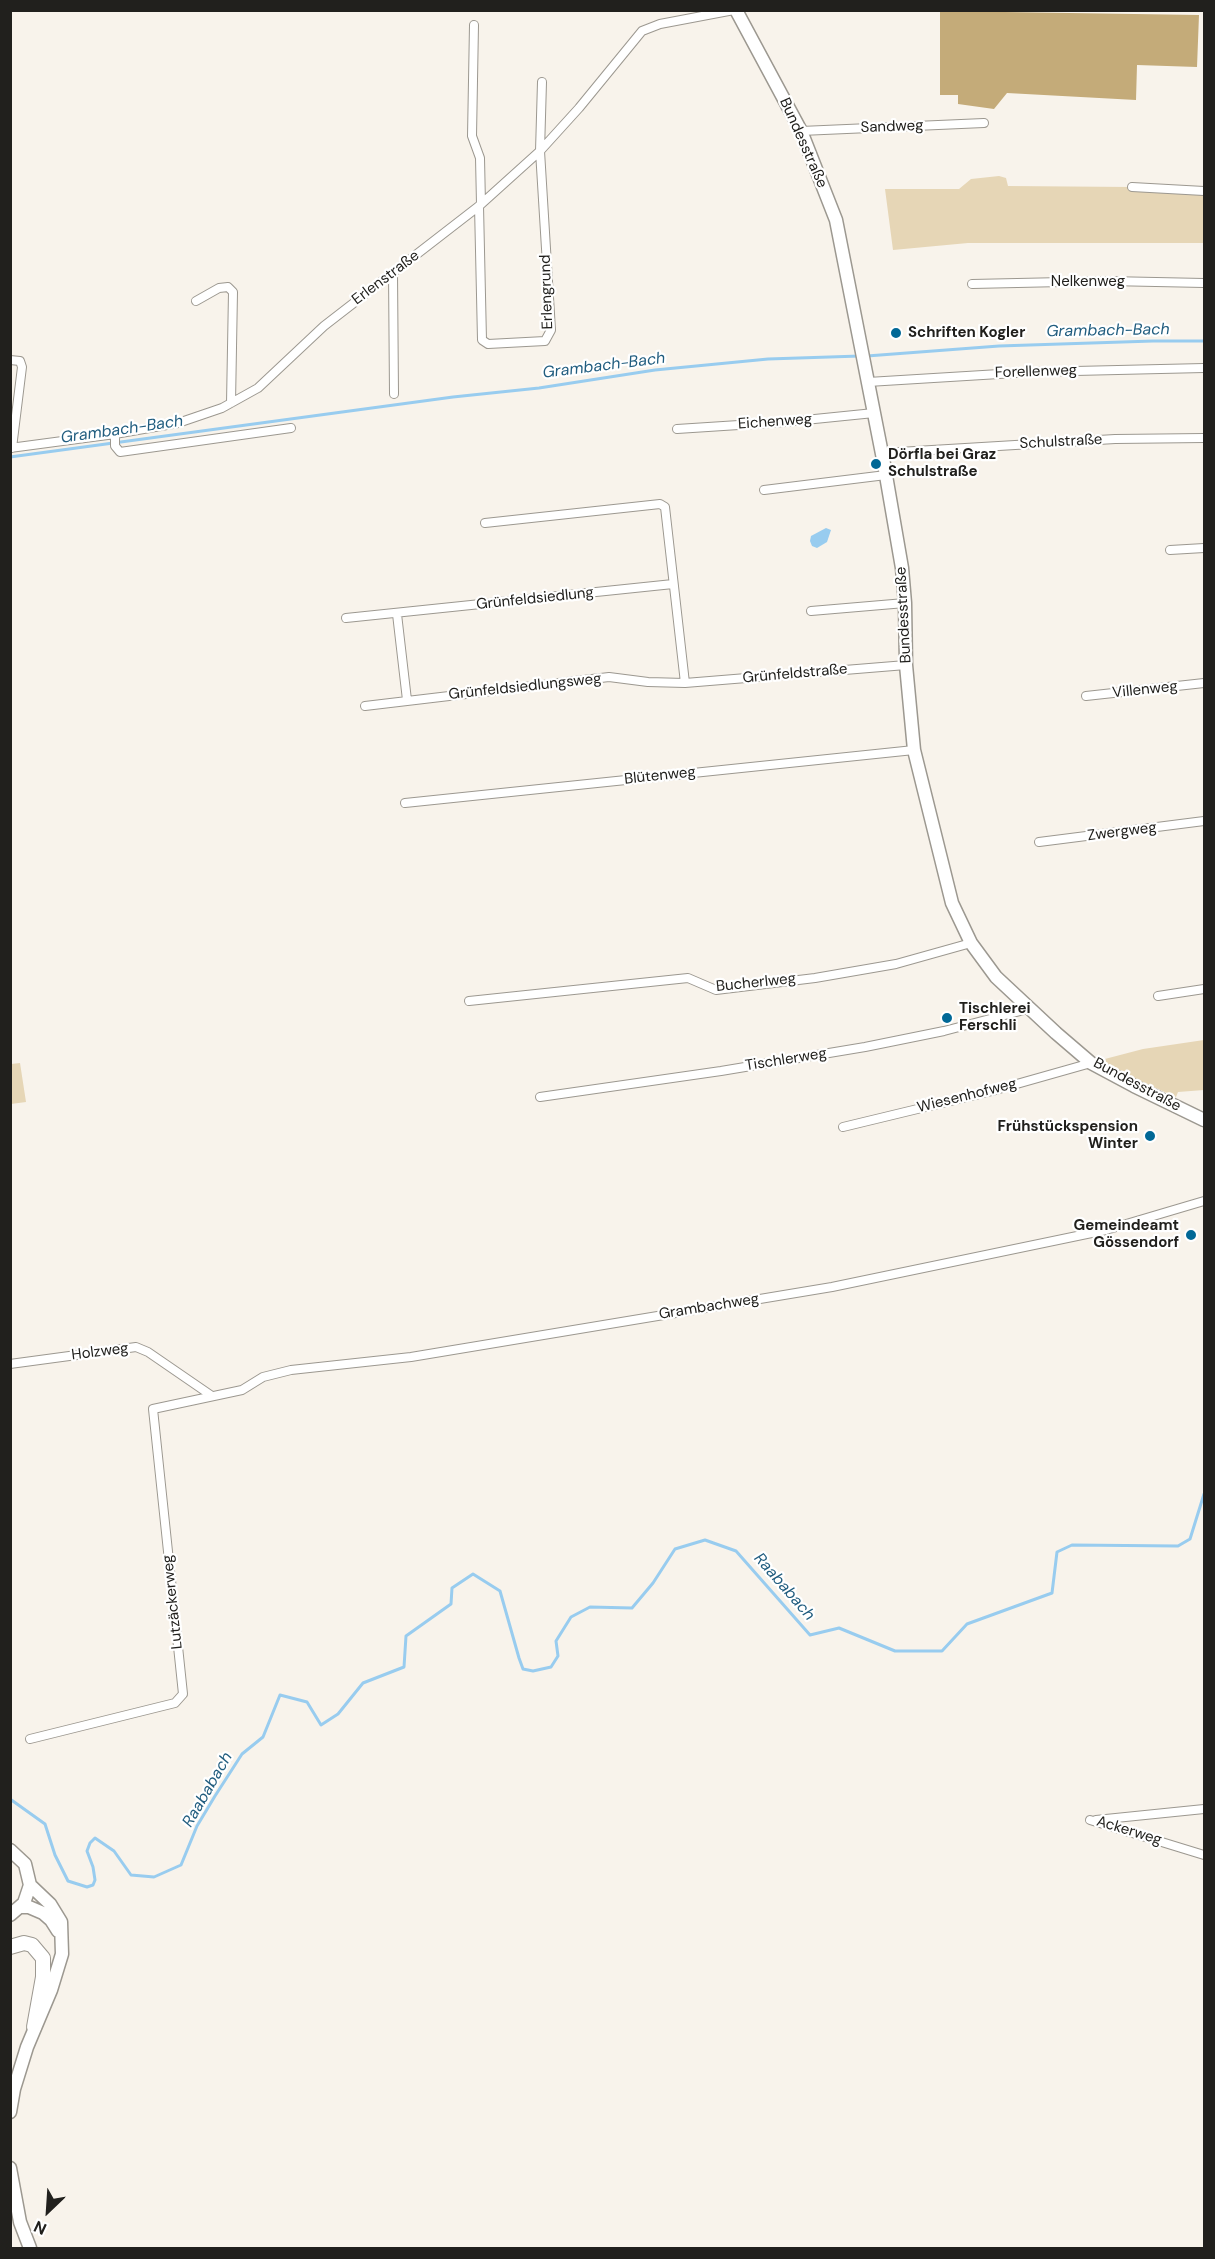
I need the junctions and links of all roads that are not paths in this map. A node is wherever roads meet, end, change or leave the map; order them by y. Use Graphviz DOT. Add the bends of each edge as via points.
graph roads {
  1 [pos="735,10"];
  2 [pos="474,25"];
  3 [pos="542,82"];
  4 [pos="984,123"];
  5 [pos="801,131"];
  6 [pos="540,151"];
  7 [pos="1132,187"];
  8 [pos="1204,191"];
  9 [pos="480,205"];
  10 [pos="393,273"];
  11 [pos="972,284"];
  12 [pos="1204,284"];
  13 [pos="196,302"];
  14 [pos="10,360"];
  15 [pos="1204,368"];
  16 [pos="868,382"];
  17 [pos="394,394"];
  18 [pos="231,403"];
  19 [pos="874,413"];
  20 [pos="291,428"];
  21 [pos="677,429"];
  22 [pos="1204,438"];
  23 [pos="115,440"];
  24 [pos="11,448"];
  25 [pos="882,453"];
  26 [pos="886,475"];
  27 [pos="764,490"];
  28 [pos="484,523"];
  29 [pos="1204,548"];
  30 [pos="1170,550"];
  31 [pos="673,584"];
  32 [pos="905,603"];
  33 [pos="811,611"];
  34 [pos="397,614"];
  35 [pos="346,618"];
  36 [pos="906,665"];
  37 [pos="685,683"];
  38 [pos="1204,683"];
  39 [pos="1086,696"];
  40 [pos="407,700"];
  41 [pos="364,706"];
  42 [pos="914,750"];
  43 [pos="405,803"];
  44 [pos="1204,821"];
  45 [pos="1039,842"];
  46 [pos="972,943"];
  47 [pos="1204,989"];
  48 [pos="1158,996"];
  49 [pos="469,1001"];
  50 [pos="1028,1009"];
  51 [pos="1092,1063"];
  52 [pos="540,1097"];
  53 [pos="1204,1120"];
  54 [pos="843,1127"];
  55 [pos="1204,1201"];
  56 [pos="10,1364"];
  57 [pos="212,1396"];
  58 [pos="30,1739"];
  59 [pos="1204,1809"];
  60 [pos="10,1850"];
  61 [pos="1204,1855"];
  62 [pos="30,1885"];
  63 [pos="16,1911"];
  64 [pos="62,1938"];
  65 [pos="10,1947"];
  66 [pos="34,2027"];
  67 [pos="10,2112"];
  68 [pos="10,2168"];
  69 [pos="30,2248"];
  1 -- 5 [label="main road, Bundesstraße"];
  1 -- 6 [label="street, Erlenstraße" via="642,31"];
  2 -- 9 [label="street" via="472,136 480,158"];
  3 -- 6 [label="street"];
  4 -- 5 [label="street, Sandweg"];
  5 -- 16 [label="main road, Bundesstraße" via="836,220"];
  6 -- 9 [label="street, Erlenstraße"];
  6 -- 9 [label="street, Erlengrund" via="550,330 545,341 488,344 482,340"];
  7 -- 8 [label="street"];
  9 -- 10 [label="street, Erlenstraße"];
  10 -- 17 [label="street"];
  10 -- 18 [label="street, Erlenstraße" via="324,326 268,381"];
  11 -- 12 [label="street, Nelkenweg"];
  13 -- 18 [label="street" via="219,288 228,287 233,292"];
  14 -- 24 [label="street, Erlenstraße" via="20,361 22,367"];
  15 -- 16 [label="street, Forellenweg"];
  16 -- 19 [label="main road, Bundesstraße"];
  18 -- 23 [label="street, Erlenstraße" via="201,416"];
  19 -- 21 [label="street, Eichenweg"];
  19 -- 25 [label="main road, Bundesstraße"];
  20 -- 23 [label="street, Erlenstraße" via="120,452"];
  22 -- 25 [label="street, Schulstraße" via="1115,439"];
  23 -- 24 [label="street, Erlenstraße"];
  25 -- 26 [label="main road, Bundesstraße"];
  26 -- 27 [label="street"];
  26 -- 32 [label="main road, Bundesstraße"];
  28 -- 31 [label="street" via="660,504 667,513"];
  29 -- 30 [label="street"];
  31 -- 34 [label="street, Grünfeldsiedlung"];
  31 -- 37 [label="street"];
  32 -- 33 [label="street"];
  32 -- 36 [label="main road, Bundesstraße"];
  34 -- 35 [label="street, Grünfeldsiedlung"];
  34 -- 40 [label="street"];
  36 -- 37 [label="street, Grünfeldstraße"];
  36 -- 42 [label="main road, Bundesstraße"];
  37 -- 40 [label="street, Grünfeldsiedlungsweg" via="609,677"];
  38 -- 39 [label="street, Villenweg"];
  40 -- 41 [label="street, Grünfeldsiedlungsweg"];
  42 -- 43 [label="street, Blütenweg"];
  42 -- 46 [label="main road, Bundesstraße" via="952,903"];
  44 -- 45 [label="street, Zwergweg"];
  46 -- 49 [label="street, Bucherlweg" via="896,964 716,990 688,978"];
  46 -- 50 [label="main road, Bundesstraße" via="996,977"];
  47 -- 48 [label="street"];
  50 -- 51 [label="main road, Bundesstraße"];
  50 -- 52 [label="street, Tischlerweg" via="865,1047"];
  51 -- 53 [label="main road, Bundesstraße"];
  51 -- 54 [label="street, Wiesenhofweg"];
  55 -- 57 [label="street, Grambachweg" via="1106,1230 832,1287 411,1357 291,1370 264,1377 242,1390"];
  56 -- 57 [label="street, Holzweg" via="136,1347"];
  57 -- 58 [label="street, Lutzäckerweg" via="153,1409 183,1694 175,1703"];
  59 -- 61 [label="street, Ackerweg" via="1090,1820"];
  60 -- 62 [label="main road" via="26,1864"];
  62 -- 63 [label="main road" via="28,1896"];
  62 -- 64 [label="main road" via="62,1922"];
  63 -- 64 [label="main road" via="29,1907 43,1913"];
  64 -- 66 [label="main road" via="59,1966"];
  65 -- 66 [label="highway" via="32,1945 43,1958"];
  66 -- 67 [label="main road"];
  68 -- 69 [label="main road" via="20,2222"];
}
